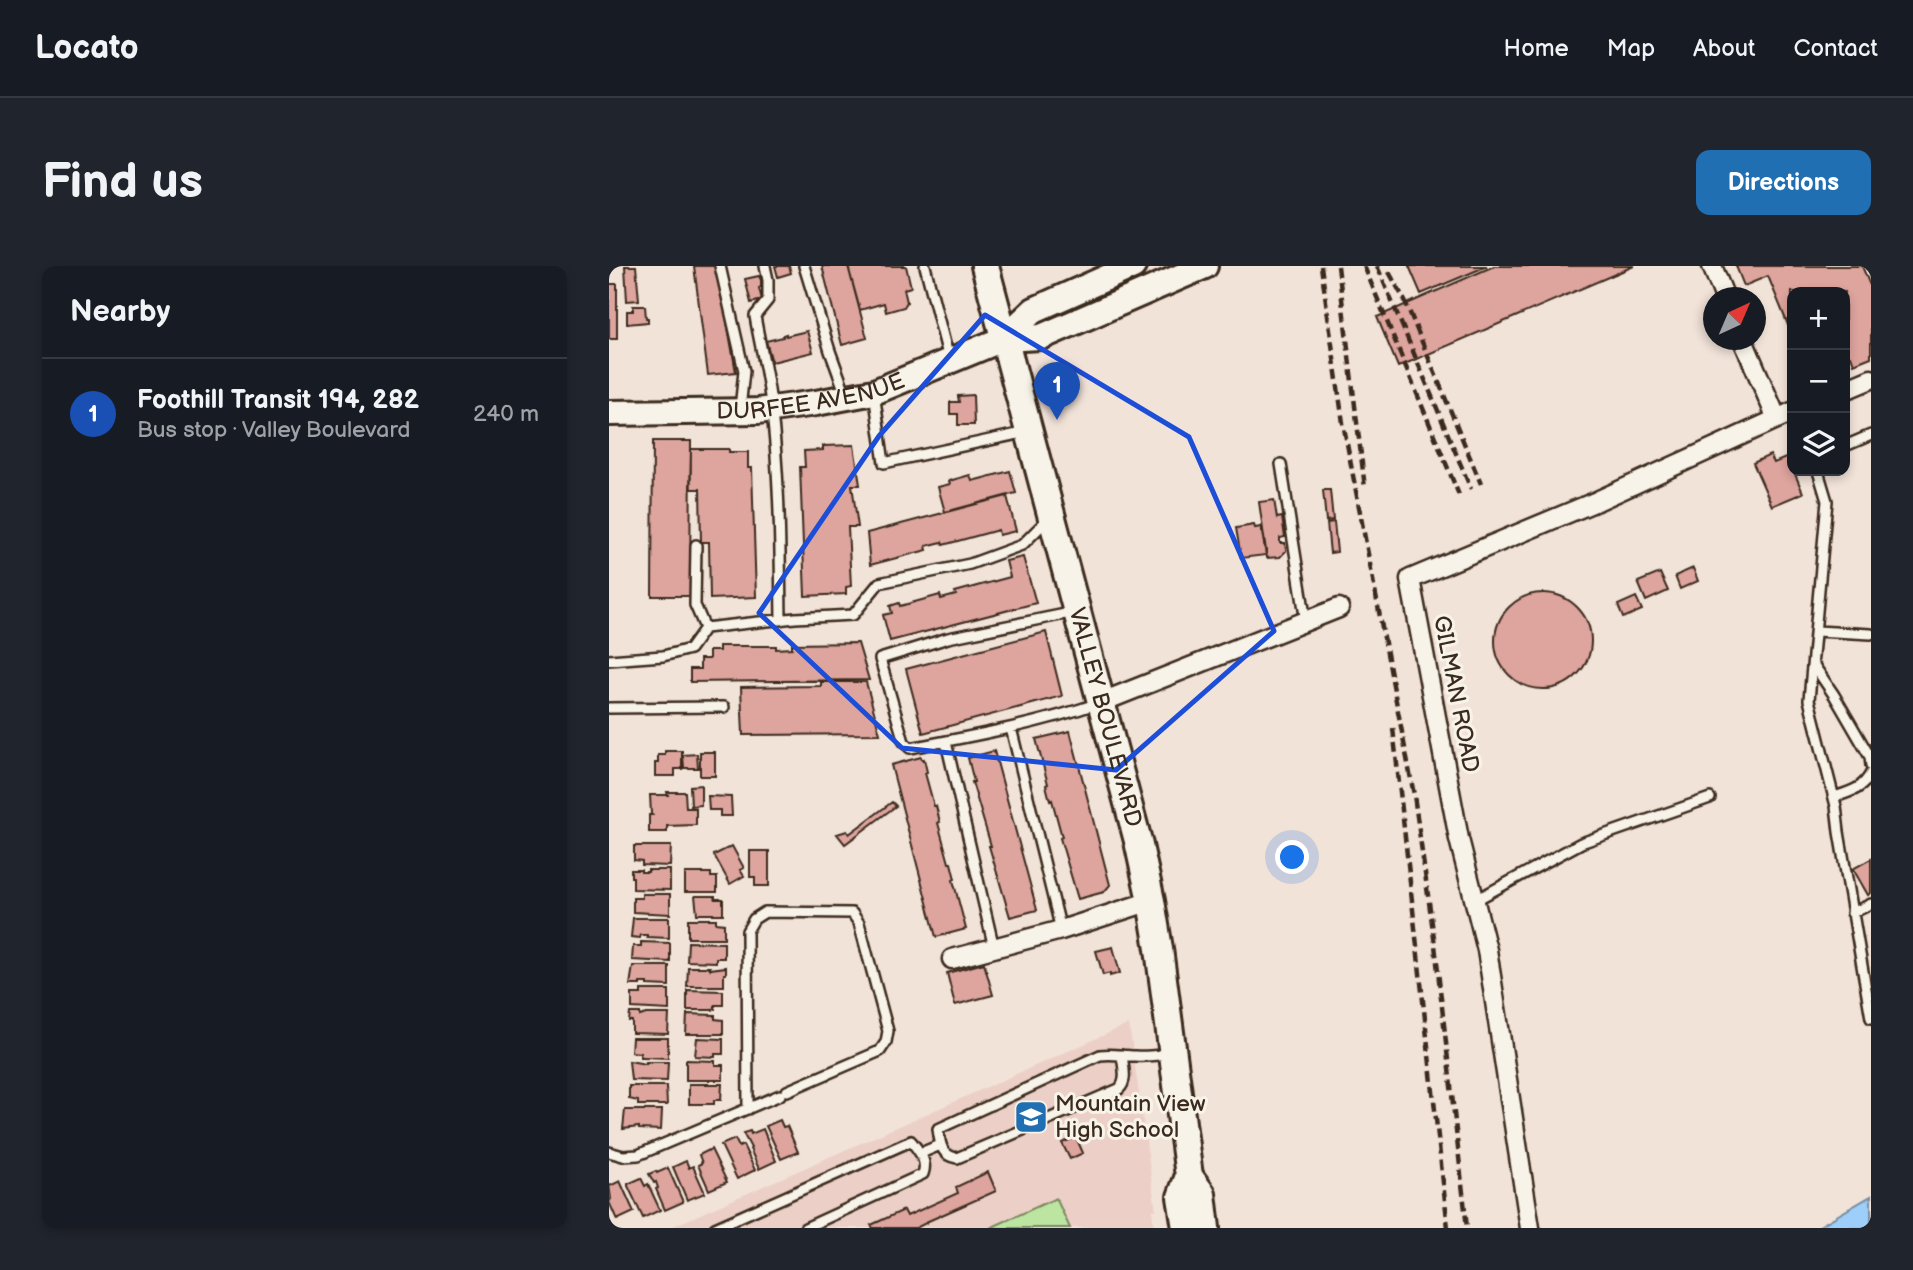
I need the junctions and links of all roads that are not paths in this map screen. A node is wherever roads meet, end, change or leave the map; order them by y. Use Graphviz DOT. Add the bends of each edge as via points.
graph roads {
  1 [pos="720,266"];
  2 [pos="765,266"];
  3 [pos="804,266"];
  4 [pos="925,266"];
  5 [pos="985,266"];
  6 [pos="1133,266"];
  7 [pos="1205,266"];
  8 [pos="1712,266"];
  9 [pos="1721,287"];
  10 [pos="1003,339"];
  11 [pos="1749,350"];
  12 [pos="949,361"];
  13 [pos="1871,379"];
  14 [pos="1850,388"];
  15 [pos="874,392"];
  16 [pos="847,397"];
  17 [pos="772,409"];
  18 [pos="740,411"];
  19 [pos="609,413"];
  20 [pos="1787,418"];
  21 [pos="1029,432"];
  22 [pos="1871,435"];
  23 [pos="1850,444"];
  24 [pos="1280,464"];
  25 [pos="1820,476"];
  26 [pos="1052,515"];
  27 [pos="696,545"];
  28 [pos="1339,608"];
  29 [pos="1076,612"];
  30 [pos="781,620"];
  31 [pos="1306,622"];
  32 [pos="705,628"];
  33 [pos="1815,631"];
  34 [pos="1871,634"];
  35 [pos="609,660"];
  36 [pos="1812,664"];
  37 [pos="1102,702"];
  38 [pos="724,707"];
  39 [pos="609,708"];
  40 [pos="1011,728"];
  41 [pos="946,742"];
  42 [pos="1871,766"];
  43 [pos="1871,773"];
  44 [pos="1833,797"];
  45 [pos="1710,798"];
  46 [pos="1151,901"];
  47 [pos="1474,901"];
  48 [pos="1871,904"];
  49 [pos="1852,913"];
  50 [pos="1061,930"];
  51 [pos="994,948"];
  52 [pos="952,959"];
  53 [pos="1871,1018"];
  54 [pos="1172,1054"];
  55 [pos="1122,1055"];
  56 [pos="748,1109"];
  57 [pos="940,1145"];
  58 [pos="609,1152"];
  59 [pos="921,1153"];
  60 [pos="1189,1177"];
  61 [pos="715,1228"];
  62 [pos="805,1228"];
  63 [pos="1186,1228"];
  64 [pos="1206,1228"];
  65 [pos="1530,1228"];
  1 -- 18 [label="lane" via="744,371"];
  2 -- 17 [label="lane" via="768,300 755,316"];
  3 -- 16 [label="lane"];
  4 -- 12 [label="lane"];
  5 -- 10 [label="main road, VALLEY BOULEVARD"];
  6 -- 10 [label="main road, DURFEE AVENUE" via="1034,310"];
  7 -- 10 [label="main road, DURFEE AVENUE" via="1041,337"];
  8 -- 9 [label="street"];
  10 -- 12 [label="main road, DURFEE AVENUE"];
  10 -- 21 [label="main road, VALLEY BOULEVARD"];
  11 -- 20 [label="street"];
  12 -- 15 [label="main road, DURFEE AVENUE"];
  13 -- 14 [label="street"];
  15 -- 16 [label="main road, DURFEE AVENUE"];
  15 -- 21 [label="lane" via="884,463"];
  16 -- 17 [label="main road, DURFEE AVENUE"];
  17 -- 18 [label="main road, DURFEE AVENUE"];
  17 -- 30 [label="lane"];
  18 -- 19 [label="main road, DURFEE AVENUE"];
  20 -- 47 [label="street, GILMAN ROAD" via="1410,579"];
  21 -- 26 [label="main road, VALLEY BOULEVARD"];
  22 -- 23 [label="lane"];
  24 -- 31 [label="lane"];
  25 -- 33 [label="lane" via="1827,501"];
  26 -- 29 [label="main road, VALLEY BOULEVARD"];
  26 -- 30 [label="lane" via="1022,545 970,564 879,583 853,615"];
  27 -- 32 [label="lane" via="695,605"];
  28 -- 31 [label="street"];
  29 -- 37 [label="main road, VALLEY BOULEVARD"];
  29 -- 41 [label="lane" via="948,638 880,659 904,742 911,748"];
  30 -- 32 [label="lane"];
  31 -- 37 [label="street"];
  32 -- 35 [label="lane" via="690,649"];
  33 -- 34 [label="lane"];
  33 -- 36 [label="lane"];
  36 -- 42 [label="lane" via="1870,757"];
  36 -- 44 [label="lane" via="1809,700"];
  37 -- 40 [label="lane"];
  37 -- 46 [label="main road, VALLEY BOULEVARD"];
  38 -- 39 [label="lane"];
  40 -- 41 [label="lane"];
  40 -- 50 [label="lane"];
  41 -- 51 [label="lane"];
  43 -- 44 [label="lane" via="1858,789"];
  44 -- 49 [label="lane"];
  45 -- 47 [label="lane" via="1580,843"];
  46 -- 50 [label="street"];
  46 -- 54 [label="main road, VALLEY BOULEVARD"];
  47 -- 65 [label="street, GILMAN ROAD" via="1487,950"];
  48 -- 49 [label="lane"];
  49 -- 53 [label="lane"];
  50 -- 51 [label="street"];
  51 -- 52 [label="street"];
  54 -- 55 [label="lane"];
  54 -- 60 [label="main road, VALLEY BOULEVARD"];
  55 -- 57 [label="lane" via="1100,1055 938,1129"];
  55 -- 57 [label="lane" via="1124,1077 1119,1089 957,1158 946,1154"];
  56 -- 56 [label="lane" via="747,932 765,912 852,913 859,923 888,1031 886,1042 880,1051"];
  56 -- 58 [label="lane" via="638,1155"];
  57 -- 59 [label="lane"];
  59 -- 61 [label="lane" via="911,1142"];
  59 -- 62 [label="lane" via="923,1174"];
  60 -- 63 [label="main road, VALLEY BOULEVARD" via="1181,1197"];
  60 -- 64 [label="main road, VALLEY BOULEVARD" via="1202,1194"];
}
